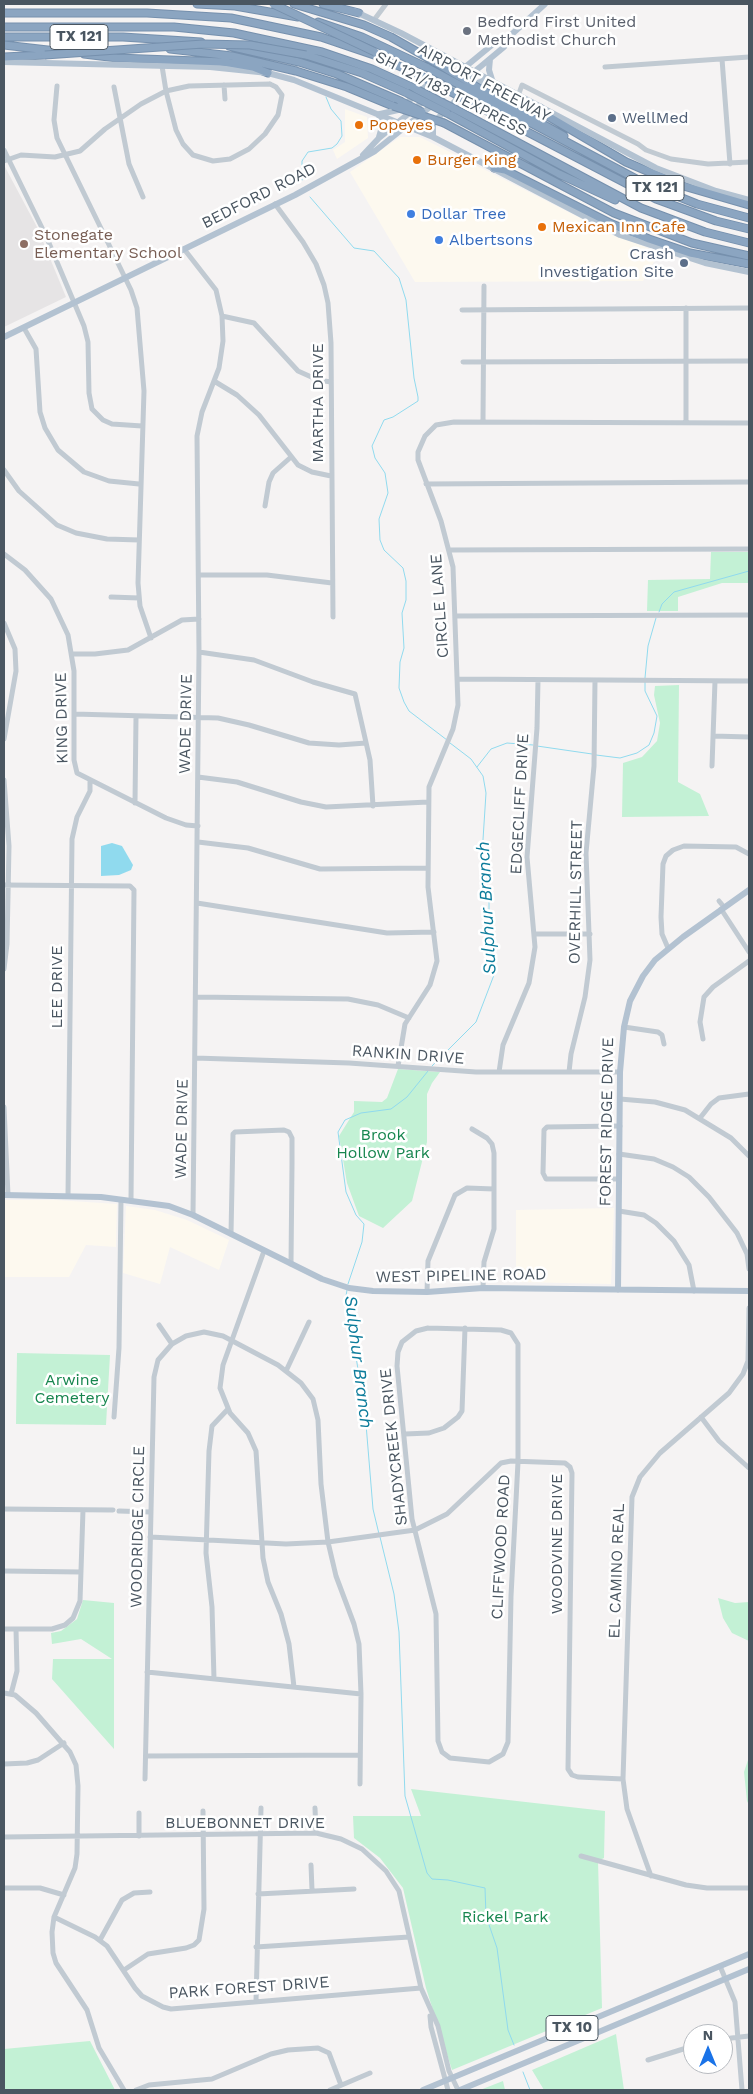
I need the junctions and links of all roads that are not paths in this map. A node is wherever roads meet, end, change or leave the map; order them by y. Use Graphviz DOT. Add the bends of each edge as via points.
graph roads {
  1 [pos="197,4"];
  2 [pos="273,4"];
  3 [pos="294,4"];
  4 [pos="323,4"];
  5 [pos="337,4"];
  6 [pos="386,4"];
  7 [pos="544,4"];
  8 [pos="4,13"];
  9 [pos="359,14"];
  10 [pos="374,20"];
  11 [pos="4,27"];
  12 [pos="511,35"];
  13 [pos="4,37"];
  14 [pos="4,45"];
  15 [pos="150,48"];
  16 [pos="375,54"];
  17 [pos="444,56"];
  18 [pos="4,57"];
  19 [pos="749,58"];
  20 [pos="490,59"];
  21 [pos="722,59"];
  22 [pos="4,62"];
  23 [pos="162,66"];
  24 [pos="605,67"];
  25 [pos="466,68"];
  26 [pos="473,72"];
  27 [pos="268,73"];
  28 [pos="493,83"];
  29 [pos="224,85"];
  30 [pos="57,86"];
  31 [pos="114,87"];
  32 [pos="166,91"];
  33 [pos="485,95"];
  34 [pos="518,96"];
  35 [pos="224,100"];
  36 [pos="540,108"];
  37 [pos="450,110"];
  38 [pos="379,114"];
  39 [pos="120,119"];
  40 [pos="398,122"];
  41 [pos="444,123"];
  42 [pos="407,126"];
  43 [pos="433,137"];
  44 [pos="379,138"];
  45 [pos="638,144"];
  46 [pos="4,150"];
  47 [pos="646,150"];
  48 [pos="65,156"];
  49 [pos="363,156"];
  50 [pos="634,156"];
  51 [pos="6,160"];
  52 [pos="642,160"];
  53 [pos="749,162"];
  54 [pos="730,164"];
  55 [pos="494,168"];
  56 [pos="143,197"];
  57 [pos="749,200"];
  58 [pos="275,204"];
  59 [pos="749,205"];
  60 [pos="749,218"];
  61 [pos="749,229"];
  62 [pos="749,243"];
  63 [pos="184,250"];
  64 [pos="749,256"];
  65 [pos="749,264"];
  66 [pos="749,272"];
  67 [pos="124,278"];
  68 [pos="484,286"];
  69 [pos="75,303"];
  70 [pos="686,308"];
  71 [pos="749,308"];
  72 [pos="462,310"];
  73 [pos="484,310"];
  74 [pos="222,316"];
  75 [pos="24,328"];
  76 [pos="4,337"];
  77 [pos="686,361"];
  78 [pos="749,361"];
  79 [pos="463,362"];
  80 [pos="483,362"];
  81 [pos="214,381"];
  82 [pos="331,382"];
  83 [pos="483,422"];
  84 [pos="686,423"];
  85 [pos="749,423"];
  86 [pos="142,426"];
  87 [pos="291,457"];
  88 [pos="4,470"];
  89 [pos="331,476"];
  90 [pos="749,482"];
  91 [pos="140,484"];
  92 [pos="426,484"];
  93 [pos="266,506"];
  94 [pos="138,540"];
  95 [pos="749,549"];
  96 [pos="450,550"];
  97 [pos="4,554"];
  98 [pos="199,575"];
  99 [pos="332,584"];
  100 [pos="111,597"];
  101 [pos="139,598"];
  102 [pos="749,615"];
  103 [pos="455,616"];
  104 [pos="332,617"];
  105 [pos="199,618"];
  106 [pos="4,623"];
  107 [pos="151,638"];
  108 [pos="199,652"];
  109 [pos="72,654"];
  110 [pos="457,679"];
  111 [pos="538,680"];
  112 [pos="595,680"];
  113 [pos="749,680"];
  114 [pos="715,681"];
  115 [pos="74,714"];
  116 [pos="136,717"];
  117 [pos="199,717"];
  118 [pos="713,736"];
  119 [pos="749,736"];
  120 [pos="4,739"];
  121 [pos="366,743"];
  122 [pos="712,766"];
  123 [pos="198,777"];
  124 [pos="4,780"];
  125 [pos="90,782"];
  126 [pos="135,802"];
  127 [pos="428,802"];
  128 [pos="374,806"];
  129 [pos="198,826"];
  130 [pos="198,842"];
  131 [pos="749,854"];
  132 [pos="428,868"];
  133 [pos="6,885"];
  134 [pos="70,886"];
  135 [pos="749,890"];
  136 [pos="719,901"];
  137 [pos="197,903"];
  138 [pos="723,908"];
  139 [pos="434,932"];
  140 [pos="535,934"];
  141 [pos="590,934"];
  142 [pos="668,948"];
  143 [pos="749,952"];
  144 [pos="749,960"];
  145 [pos="4,968"];
  146 [pos="196,997"];
  147 [pos="409,1018"];
  148 [pos="624,1027"];
  149 [pos="703,1039"];
  150 [pos="664,1044"];
  151 [pos="195,1058"];
  152 [pos="398,1066"];
  153 [pos="499,1072"];
  154 [pos="569,1072"];
  155 [pos="620,1072"];
  156 [pos="749,1094"];
  157 [pos="620,1099"];
  158 [pos="4,1107"];
  159 [pos="700,1118"];
  160 [pos="620,1126"];
  161 [pos="472,1129"];
  162 [pos="619,1154"];
  163 [pos="749,1156"];
  164 [pos="619,1179"];
  165 [pos="494,1189"];
  166 [pos="6,1195"];
  167 [pos="68,1196"];
  168 [pos="121,1200"];
  169 [pos="131,1200"];
  170 [pos="619,1211"];
  171 [pos="193,1215"];
  172 [pos="231,1234"];
  173 [pos="264,1251"];
  174 [pos="290,1264"];
  175 [pos="749,1269"];
  176 [pos="483,1288"];
  177 [pos="618,1290"];
  178 [pos="694,1291"];
  179 [pos="749,1291"];
  180 [pos="428,1292"];
  181 [pos="749,1308"];
  182 [pos="309,1322"];
  183 [pos="159,1325"];
  184 [pos="465,1328"];
  185 [pos="231,1340"];
  186 [pos="172,1344"];
  187 [pos="286,1371"];
  188 [pos="228,1409"];
  189 [pos="114,1417"];
  190 [pos="701,1417"];
  191 [pos="405,1434"];
  192 [pos="518,1462"];
  193 [pos="749,1468"];
  194 [pos="4,1509"];
  195 [pos="83,1510"];
  196 [pos="150,1512"];
  197 [pos="415,1530"];
  198 [pos="150,1537"];
  199 [pos="206,1540"];
  200 [pos="328,1542"];
  201 [pos="262,1543"];
  202 [pos="4,1571"];
  203 [pos="81,1572"];
  204 [pos="4,1629"];
  205 [pos="16,1629"];
  206 [pos="147,1672"];
  207 [pos="214,1679"];
  208 [pos="294,1687"];
  209 [pos="4,1693"];
  210 [pos="10,1694"];
  211 [pos="361,1694"];
  212 [pos="64,1743"];
  213 [pos="360,1754"];
  214 [pos="502,1755"];
  215 [pos="146,1756"];
  216 [pos="4,1764"];
  217 [pos="623,1779"];
  218 [pos="145,1780"];
  219 [pos="360,1784"];
  220 [pos="261,1808"];
  221 [pos="315,1808"];
  222 [pos="203,1811"];
  223 [pos="140,1813"];
  224 [pos="316,1833"];
  225 [pos="260,1834"];
  226 [pos="203,1835"];
  227 [pos="139,1836"];
  228 [pos="4,1837"];
  229 [pos="78,1837"];
  230 [pos="581,1856"];
  231 [pos="311,1864"];
  232 [pos="651,1876"];
  233 [pos="4,1888"];
  234 [pos="749,1888"];
  235 [pos="312,1890"];
  236 [pos="354,1890"];
  237 [pos="150,1892"];
  238 [pos="258,1894"];
  239 [pos="64,1895"];
  240 [pos="54,1917"];
  241 [pos="409,1937"];
  242 [pos="100,1940"];
  243 [pos="256,1947"];
  244 [pos="749,1954"];
  245 [pos="720,1966"];
  246 [pos="749,1968"];
  247 [pos="124,1970"];
  248 [pos="726,1978"];
  249 [pos="421,1988"];
  250 [pos="256,2001"];
  251 [pos="430,2013"];
  252 [pos="749,2036"];
  253 [pos="738,2037"];
  254 [pos="733,2038"];
  255 [pos="683,2049"];
  256 [pos="648,2060"];
  257 [pos="370,2073"];
  258 [pos="452,2078"];
  259 [pos="445,2081"];
  260 [pos="341,2084"];
  261 [pos="124,2090"];
  262 [pos="136,2090"];
  263 [pos="330,2090"];
  264 [pos="423,2090"];
  265 [pos="448,2090"];
  266 [pos="459,2090"];
  267 [pos="742,2090"];
  1 -- 33 [label="highway, AIRPORT FREEWAY / TX 121, bridge" via="264,10 318,22 386,47"];
  2 -- 16 [label="highway, bridge"];
  3 -- 33 [label="highway, bridge" via="364,25 391,37"];
  4 -- 9 [label="highway"];
  5 -- 9 [label="main road, AIRPORT FREEWAY"];
  6 -- 10 [label="street"];
  7 -- 12 [label="main road, BEDFORD ROAD"];
  8 -- 16 [label="highway" via="208,16 292,30"];
  9 -- 10 [label="main road, AIRPORT FREEWAY"];
  10 -- 17 [label="main road, AIRPORT FREEWAY"];
  11 -- 37 [label="highway, SH 121/183 TEXPRESS, bridge" via="174,27 234,33 322,52 372,69 416,89"];
  12 -- 20 [label="main road, BEDFORD ROAD" via="504,47"];
  12 -- 25 [label="main road, BEDFORD ROAD" via="498,40"];
  13 -- 41 [label="highway, TX 121, bridge" via="155,38 223,45 299,62 345,78 400,100"];
  14 -- 27 [label="highway" via="117,58 224,62"];
  15 -- 18 [label="highway, bridge"];
  15 -- 37 [label="highway, bridge" via="234,44 306,55 362,73"];
  15 -- 41 [label="highway, bridge" via="232,56 296,71"];
  16 -- 61 [label="highway, SH 121/183 TEXPRESS, bridge" via="656,199 716,221"];
  17 -- 25 [label="main road, AIRPORT FREEWAY"];
  17 -- 38 [label="main road" via="444,66 438,76 398,110"];
  19 -- 21 [label="street"];
  20 -- 26 [label="main road, BEDFORD ROAD"];
  20 -- 28 [label="main road"];
  21 -- 24 [label="street"];
  21 -- 54 [label="street"];
  22 -- 23 [label="main road"];
  23 -- 27 [label="main road"];
  23 -- 32 [label="street"];
  25 -- 26 [label="main road, AIRPORT FREEWAY"];
  25 -- 40 [label="main road, BEDFORD ROAD"];
  26 -- 28 [label="main road, AIRPORT FREEWAY"];
  26 -- 42 [label="main road, BEDFORD ROAD"];
  27 -- 38 [label="main road" via="316,87"];
  28 -- 34 [label="main road, AIRPORT FREEWAY"];
  28 -- 43 [label="main road" via="471,85 433,123"];
  29 -- 32 [label="street" via="189,86"];
  29 -- 32 [label="street" via="270,84 276,87 282,99 278,116 266,134 249,149 224,160 202,159 186,148 176,130"];
  29 -- 35 [label="street"];
  30 -- 48 [label="street" via="54,129"];
  31 -- 39 [label="street"];
  32 -- 39 [label="street"];
  33 -- 60 [label="highway, AIRPORT FREEWAY / TX 121" via="580,151 668,193"];
  34 -- 36 [label="main road, AIRPORT FREEWAY"];
  34 -- 45 [label="street" via="522,85"];
  36 -- 50 [label="main road, AIRPORT FREEWAY"];
  36 -- 59 [label="highway" via="546,115 626,162 680,185"];
  37 -- 62 [label="highway, SH 121/183 TEXPRESS" via="641,208"];
  38 -- 40 [label="main road"];
  38 -- 44 [label="main road"];
  39 -- 48 [label="street" via="80,151"];
  39 -- 56 [label="street" via="129,164"];
  40 -- 42 [label="main road"];
  40 -- 44 [label="main road, BEDFORD ROAD"];
  41 -- 64 [label="highway, TX 121" via="614,213 692,243"];
  42 -- 43 [label="main road"];
  42 -- 49 [label="main road, BEDFORD ROAD" via="375,151"];
  43 -- 55 [label="main road"];
  44 -- 49 [label="main road, BEDFORD ROAD"];
  45 -- 47 [label="street"];
  45 -- 50 [label="street"];
  46 -- 51 [label="street"];
  47 -- 52 [label="street"];
  47 -- 54 [label="street" via="671,159"];
  48 -- 51 [label="street" via="21,154"];
  48 -- 67 [label="street"];
  49 -- 58 [label="main road, BEDFORD ROAD"];
  50 -- 52 [label="main road, AIRPORT FREEWAY"];
  51 -- 69 [label="street" via="46,236"];
  52 -- 57 [label="main road, AIRPORT FREEWAY" via="684,180"];
  53 -- 54 [label="street"];
  55 -- 65 [label="highway" via="505,170 643,237 690,252"];
  55 -- 66 [label="main road" via="620,234 705,263"];
  58 -- 63 [label="main road, BEDFORD ROAD"];
  58 -- 82 [label="street, MARTHA DRIVE" via="303,242 324,285 330,322"];
  63 -- 67 [label="main road, BEDFORD ROAD"];
  63 -- 74 [label="street, WADE DRIVE" via="216,290"];
  67 -- 69 [label="main road, BEDFORD ROAD"];
  67 -- 86 [label="street" via="135,301 138,317 143,369"];
  68 -- 73 [label="street"];
  69 -- 75 [label="main road, BEDFORD ROAD"];
  69 -- 86 [label="street" via="88,342 92,409 112,424"];
  70 -- 71 [label="street"];
  70 -- 73 [label="street"];
  70 -- 77 [label="street"];
  72 -- 73 [label="street"];
  73 -- 80 [label="street"];
  74 -- 81 [label="street, WADE DRIVE" via="222,351"];
  74 -- 82 [label="street" via="251,322 298,371"];
  75 -- 76 [label="main road, BEDFORD ROAD"];
  75 -- 91 [label="street" via="36,349 40,412 58,450 76,467 90,474 109,481"];
  77 -- 78 [label="street"];
  77 -- 80 [label="street"];
  77 -- 84 [label="street"];
  79 -- 80 [label="street"];
  80 -- 83 [label="street"];
  81 -- 87 [label="street" via="254,410"];
  81 -- 98 [label="street, WADE DRIVE" via="202,412 198,436"];
  82 -- 89 [label="street, MARTHA DRIVE"];
  83 -- 84 [label="street, CIRCLE LANE"];
  83 -- 92 [label="street, CIRCLE LANE" via="441,422 428,432 418,456"];
  84 -- 85 [label="street, CIRCLE LANE"];
  86 -- 91 [label="street"];
  87 -- 89 [label="street" via="302,468"];
  87 -- 93 [label="street" via="273,474"];
  88 -- 94 [label="street" via="20,491 57,525 76,533 107,539"];
  89 -- 99 [label="street, MARTHA DRIVE"];
  90 -- 92 [label="street"];
  91 -- 94 [label="street"];
  92 -- 96 [label="street, CIRCLE LANE"];
  94 -- 101 [label="street"];
  95 -- 96 [label="street"];
  96 -- 103 [label="street, CIRCLE LANE" via="454,566"];
  97 -- 109 [label="street, KING DRIVE" via="25,570 51,599 68,635"];
  98 -- 99 [label="street" via="275,576"];
  98 -- 105 [label="street, WADE DRIVE"];
  99 -- 104 [label="street, MARTHA DRIVE"];
  100 -- 101 [label="street"];
  101 -- 107 [label="street"];
  102 -- 103 [label="street"];
  103 -- 110 [label="street, CIRCLE LANE"];
  105 -- 107 [label="street" via="182,620"];
  105 -- 108 [label="street, WADE DRIVE"];
  106 -- 120 [label="street" via="15,649 16,670"];
  107 -- 109 [label="street" via="128,650"];
  108 -- 117 [label="street, WADE DRIVE"];
  108 -- 121 [label="street" via="254,660 354,694"];
  109 -- 115 [label="street, KING DRIVE"];
  110 -- 111 [label="street"];
  110 -- 127 [label="street, CIRCLE LANE" via="457,714 431,778"];
  111 -- 112 [label="street"];
  111 -- 140 [label="street, EDGECLIFF DRIVE" via="527,857"];
  112 -- 114 [label="street"];
  112 -- 141 [label="street, OVERHILL STREET" via="594,754 586,853"];
  113 -- 114 [label="street"];
  114 -- 118 [label="street"];
  115 -- 116 [label="street"];
  115 -- 125 [label="street, KING DRIVE" via="75,770"];
  116 -- 117 [label="street"];
  116 -- 126 [label="street"];
  117 -- 121 [label="street" via="249,725 310,743"];
  117 -- 123 [label="street, WADE DRIVE"];
  118 -- 119 [label="street"];
  118 -- 122 [label="street"];
  121 -- 128 [label="street"];
  123 -- 128 [label="street" via="237,782 319,806"];
  123 -- 129 [label="street, WADE DRIVE"];
  124 -- 133 [label="street" via="9,846"];
  125 -- 126 [label="street, KING DRIVE"];
  125 -- 134 [label="street, LEE DRIVE" via="90,791 73,830"];
  126 -- 129 [label="street, KING DRIVE" via="176,822"];
  127 -- 128 [label="street"];
  127 -- 132 [label="street, CIRCLE LANE"];
  129 -- 130 [label="street, WADE DRIVE"];
  130 -- 132 [label="street" via="248,848 320,869"];
  130 -- 137 [label="street, WADE DRIVE"];
  131 -- 142 [label="street" via="736,847 684,846 666,856 661,917 662,934"];
  132 -- 139 [label="street, CIRCLE LANE"];
  133 -- 134 [label="street"];
  133 -- 145 [label="street"];
  134 -- 167 [label="street, LEE DRIVE"];
  134 -- 169 [label="street" via="130,886 134,895"];
  135 -- 138 [label="main road, FOREST RIDGE DRIVE"];
  136 -- 138 [label="street"];
  137 -- 139 [label="street" via="378,932"];
  137 -- 146 [label="street, WADE DRIVE"];
  138 -- 142 [label="main road, FOREST RIDGE DRIVE"];
  138 -- 143 [label="street"];
  139 -- 147 [label="street, CIRCLE LANE" via="438,955 436,970"];
  140 -- 141 [label="street"];
  140 -- 153 [label="street, EDGECLIFF DRIVE" via="529,983 503,1045"];
  141 -- 154 [label="street, OVERHILL STREET" via="585,997"];
  142 -- 148 [label="main road, FOREST RIDGE DRIVE" via="635,989"];
  144 -- 149 [label="street" via="704,997 700,1022"];
  146 -- 147 [label="street" via="348,999 378,1005"];
  146 -- 151 [label="street, WADE DRIVE"];
  147 -- 152 [label="street, CIRCLE LANE" via="403,1031"];
  148 -- 150 [label="street" via="658,1032"];
  148 -- 155 [label="main road, FOREST RIDGE DRIVE"];
  151 -- 152 [label="street, RANKIN DRIVE"];
  151 -- 171 [label="street, WADE DRIVE"];
  152 -- 153 [label="street, RANKIN DRIVE"];
  153 -- 154 [label="street, RANKIN DRIVE"];
  154 -- 155 [label="street, RANKIN DRIVE"];
  155 -- 157 [label="main road, FOREST RIDGE DRIVE"];
  156 -- 159 [label="street" via="719,1098"];
  157 -- 159 [label="street" via="665,1104"];
  157 -- 160 [label="main road, FOREST RIDGE DRIVE"];
  158 -- 166 [label="street"];
  159 -- 163 [label="street" via="731,1138"];
  160 -- 162 [label="main road, FOREST RIDGE DRIVE"];
  160 -- 164 [label="street" via="547,1127 544,1130 543,1173 546,1179"];
  161 -- 165 [label="street" via="487,1138 493,1147"];
  162 -- 164 [label="main road, FOREST RIDGE DRIVE"];
  162 -- 175 [label="street" via="654,1160 689,1177 709,1196 737,1233"];
  164 -- 170 [label="main road, FOREST RIDGE DRIVE"];
  165 -- 176 [label="street" via="494,1229 484,1262"];
  165 -- 180 [label="street" via="467,1188 455,1194 428,1261"];
  166 -- 167 [label="main road, WEST PIPELINE ROAD"];
  167 -- 168 [label="main road, WEST PIPELINE ROAD"];
  168 -- 169 [label="main road, WEST PIPELINE ROAD"];
  168 -- 189 [label="street" via="119,1348"];
  169 -- 171 [label="main road, WEST PIPELINE ROAD" via="169,1206"];
  170 -- 177 [label="main road, FOREST RIDGE DRIVE"];
  170 -- 178 [label="street" via="644,1215 674,1241 689,1265"];
  171 -- 172 [label="main road, WEST PIPELINE ROAD"];
  172 -- 173 [label="main road, WEST PIPELINE ROAD"];
  172 -- 174 [label="street" via="233,1134 289,1132 292,1138"];
  173 -- 174 [label="main road, WEST PIPELINE ROAD"];
  173 -- 185 [label="street"];
  174 -- 180 [label="main road, WEST PIPELINE ROAD" via="335,1284 360,1290"];
  176 -- 177 [label="main road, WEST PIPELINE ROAD"];
  176 -- 180 [label="main road, WEST PIPELINE ROAD"];
  177 -- 178 [label="main road, WEST PIPELINE ROAD"];
  178 -- 179 [label="main road, WEST PIPELINE ROAD"];
  181 -- 190 [label="street, EL CAMINO REAL" via="748,1361 743,1374 729,1393"];
  182 -- 187 [label="street"];
  183 -- 186 [label="street"];
  184 -- 191 [label="street" via="462,1411 444,1428 428,1433"];
  184 -- 191 [label="street, SHADYCREEK DRIVE" via="420,1329 402,1342 397,1366"];
  184 -- 192 [label="street, CLIFFWOOD ROAD" via="501,1330 512,1333 516,1339 520,1357"];
  185 -- 186 [label="street, WOODRIDGE CIRCLE" via="204,1332 186,1336"];
  185 -- 187 [label="street, WOODRIDGE CIRCLE"];
  185 -- 188 [label="street" via="221,1372 220,1388"];
  186 -- 196 [label="street, WOODRIDGE CIRCLE" via="158,1360 154,1378"];
  187 -- 200 [label="street, WOODRIDGE CIRCLE" via="306,1388 317,1411 320,1484"];
  188 -- 199 [label="street" via="212,1426 210,1436"];
  188 -- 201 [label="street" via="248,1433 256,1450"];
  190 -- 193 [label="street" via="719,1441"];
  190 -- 217 [label="street, EL CAMINO REAL" via="660,1453 640,1476 632,1497"];
  191 -- 197 [label="street, SHADYCREEK DRIVE"];
  192 -- 197 [label="street, WOODVINE DRIVE" via="506,1462 493,1468 447,1514"];
  192 -- 214 [label="street, CLIFFWOOD ROAD" via="508,1742"];
  192 -- 217 [label="street, WOODVINE DRIVE" via="560,1462 569,1465 572,1473 568,1769 578,1777"];
  194 -- 195 [label="street"];
  195 -- 196 [label="street"];
  195 -- 203 [label="street"];
  196 -- 198 [label="street, WOODRIDGE CIRCLE"];
  197 -- 200 [label="street, WOODVINE DRIVE"];
  197 -- 214 [label="street, SHADYCREEK DRIVE" via="436,1614 439,1746 446,1756 458,1760 489,1762"];
  198 -- 199 [label="street, WOODVINE DRIVE"];
  198 -- 206 [label="street, WOODRIDGE CIRCLE"];
  199 -- 201 [label="street, WOODVINE DRIVE"];
  199 -- 207 [label="street"];
  200 -- 201 [label="street, WOODVINE DRIVE"];
  200 -- 211 [label="street, WOODRIDGE CIRCLE" via="336,1576 357,1634"];
  201 -- 208 [label="street" via="266,1574 290,1644"];
  202 -- 203 [label="street"];
  203 -- 205 [label="street" via="78,1609 70,1621 52,1629"];
  204 -- 205 [label="street"];
  205 -- 210 [label="street" via="17,1672"];
  206 -- 207 [label="street"];
  206 -- 215 [label="street, WOODRIDGE CIRCLE"];
  207 -- 208 [label="street"];
  208 -- 211 [label="street"];
  209 -- 210 [label="street"];
  210 -- 212 [label="street" via="36,1712"];
  211 -- 213 [label="street, WOODRIDGE CIRCLE"];
  212 -- 216 [label="street" via="38,1760"];
  212 -- 229 [label="street" via="74,1759 77,1772"];
  213 -- 215 [label="street"];
  213 -- 219 [label="street, WOODRIDGE CIRCLE"];
  215 -- 218 [label="street, WOODRIDGE CIRCLE"];
  217 -- 232 [label="street, EL CAMINO REAL" via="627,1809"];
  220 -- 225 [label="street"];
  221 -- 224 [label="street"];
  222 -- 226 [label="street"];
  223 -- 227 [label="street"];
  224 -- 225 [label="street, BLUEBONNET DRIVE"];
  224 -- 241 [label="street, BLUEBONNET DRIVE" via="362,1849 386,1871 399,1891"];
  225 -- 226 [label="street, BLUEBONNET DRIVE"];
  225 -- 238 [label="street"];
  226 -- 227 [label="street, BLUEBONNET DRIVE"];
  226 -- 247 [label="street" via="204,1909 199,1940 186,1948 148,1954"];
  227 -- 229 [label="street, BLUEBONNET DRIVE"];
  228 -- 229 [label="street, BLUEBONNET DRIVE"];
  229 -- 239 [label="street" via="76,1862"];
  230 -- 232 [label="street"];
  231 -- 235 [label="street"];
  232 -- 234 [label="street" via="708,1888"];
  233 -- 239 [label="street" via="40,1888"];
  235 -- 236 [label="street"];
  235 -- 238 [label="street"];
  237 -- 242 [label="street" via="134,1893 122,1900"];
  238 -- 243 [label="street"];
  239 -- 240 [label="street"];
  240 -- 242 [label="street, PARK FOREST DRIVE"];
  240 -- 261 [label="street" via="52,1942 56,1963 82,2001 99,2048"];
  241 -- 243 [label="street"];
  241 -- 249 [label="street, BLUEBONNET DRIVE"];
  242 -- 247 [label="street, PARK FOREST DRIVE"];
  243 -- 250 [label="street"];
  244 -- 245 [label="main road, TX 10"];
  245 -- 248 [label="street"];
  245 -- 258 [label="main road, TX 10"];
  246 -- 248 [label="main road, TX 10"];
  247 -- 250 [label="street, PARK FOREST DRIVE" via="142,1996 163,2007"];
  248 -- 253 [label="street" via="735,2002"];
  248 -- 266 [label="main road, TX 10"];
  249 -- 250 [label="street, PARK FOREST DRIVE"];
  249 -- 251 [label="street, BLUEBONNET DRIVE"];
  251 -- 258 [label="street, BLUEBONNET DRIVE" via="438,2026"];
  251 -- 259 [label="street, BLUEBONNET DRIVE"];
  252 -- 253 [label="street"];
  253 -- 254 [label="street"];
  253 -- 267 [label="street"];
  255 -- 256 [label="street"];
  257 -- 260 [label="street"];
  258 -- 259 [label="main road, TX 10"];
  258 -- 266 [label="street, BLUEBONNET DRIVE"];
  259 -- 264 [label="main road, TX 10"];
  259 -- 265 [label="street, BLUEBONNET DRIVE"];
  260 -- 262 [label="street" via="329,2052 318,2048 271,2054 212,2079 149,2085"];
  260 -- 263 [label="street"];
}
